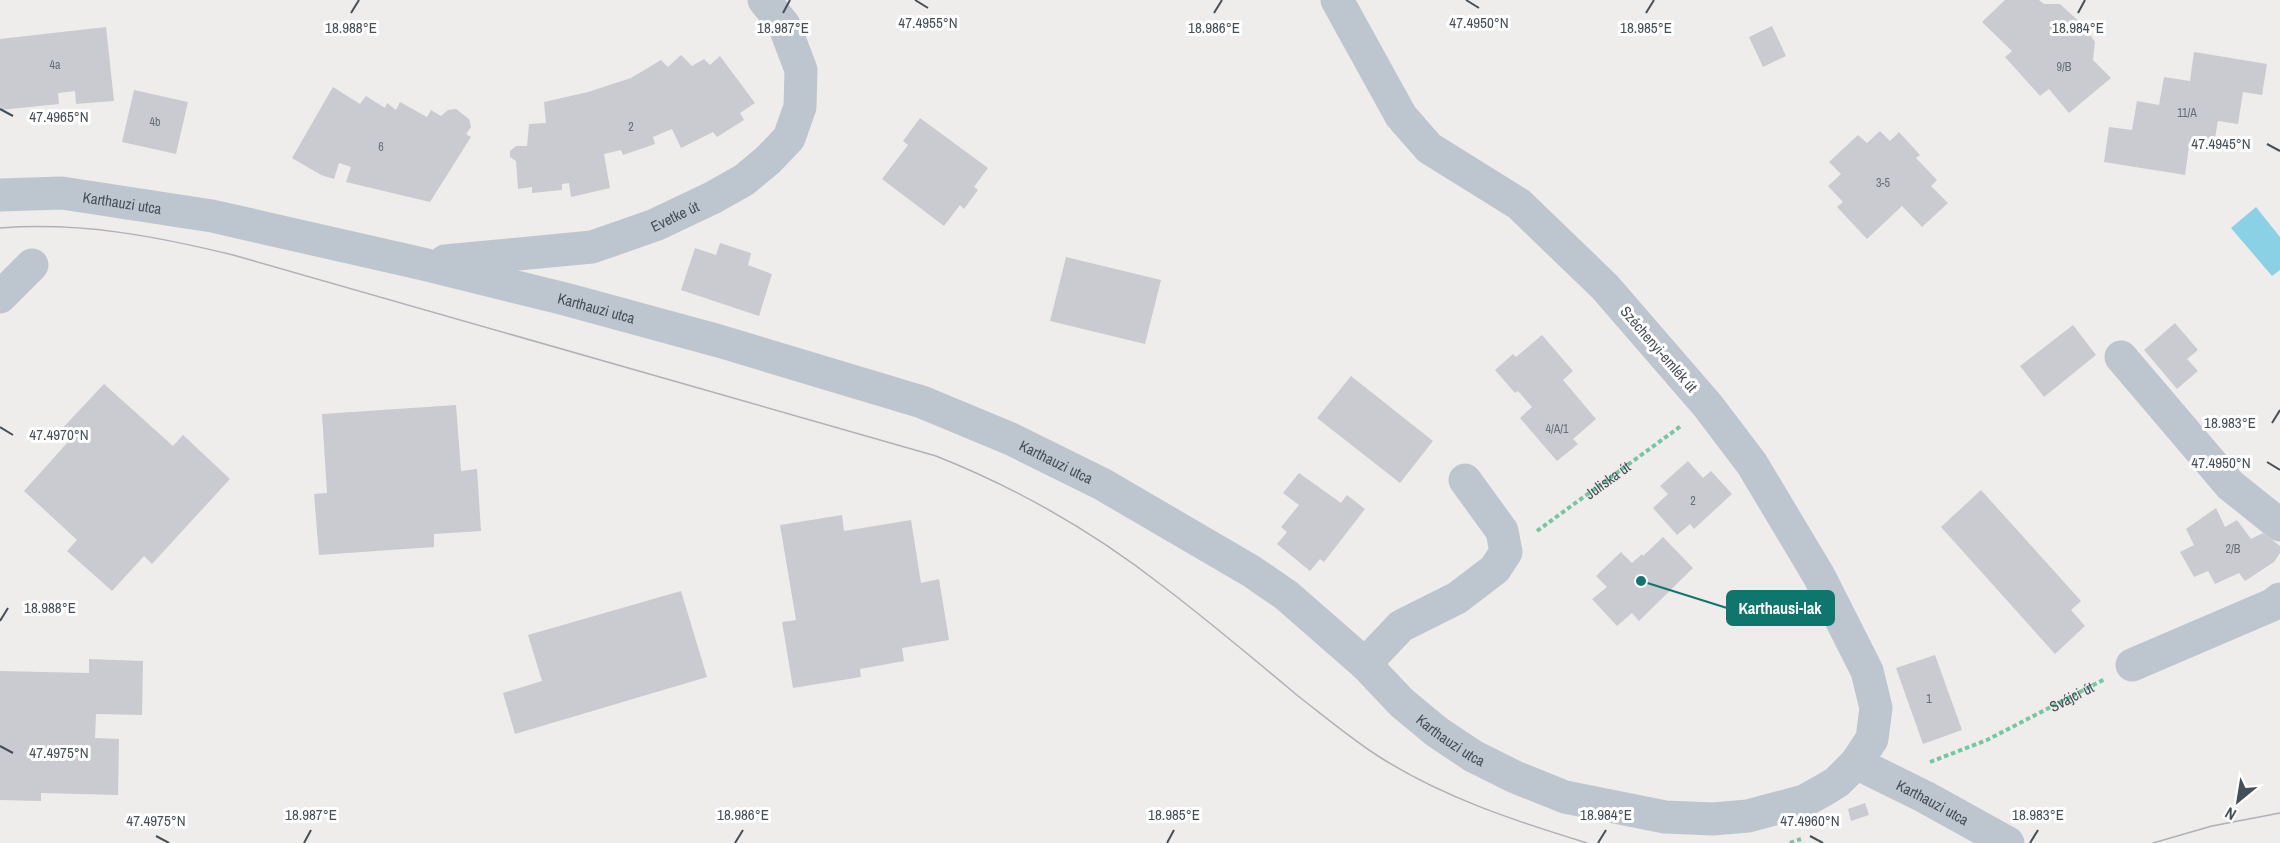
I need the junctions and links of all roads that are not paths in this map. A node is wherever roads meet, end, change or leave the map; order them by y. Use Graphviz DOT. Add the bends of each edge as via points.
graph roads {
  1 [pos="764,0"];
  2 [pos="1337,0"];
  3 [pos="0,195"];
  4 [pos="423,264"];
  5 [pos="32,265"];
  6 [pos="0,297"];
  7 [pos="2121,357"];
  8 [pos="1465,480"];
  9 [pos="2280,525"];
  10 [pos="2280,599"];
  11 [pos="1365,664"];
  12 [pos="2132,665"];
  13 [pos="1856,763"];
  14 [pos="2008,843"];
  1 -- 4 [label="street, Evetke út" via="784,25 801,70 800,107 789,138 744,180 655,225 592,247"];
  2 -- 13 [label="street, Széchenyi-emlék út" via="1401,116 1430,148 1519,204 1605,287 1708,406 1752,464 1819,576 1867,671 1876,708 1872,739"];
  3 -- 4 [label="street, Karthauzi utca" via="62,194 212,216"];
  4 -- 11 [label="street, Karthauzi utca" via="845,378 922,402 1011,439 1102,484 1251,571"];
  5 -- 6 [label="street"];
  7 -- 9 [label="street" via="2230,485"];
  8 -- 11 [label="street" via="1502,531 1506,552 1496,569 1457,598 1401,626"];
  10 -- 12 [label="street"];
  11 -- 13 [label="street, Karthauzi utca" via="1402,703 1473,756 1565,797 1612,808 1665,818 1749,816 1804,801 1837,782"];
  13 -- 14 [label="street, Karthauzi utca"];
}
